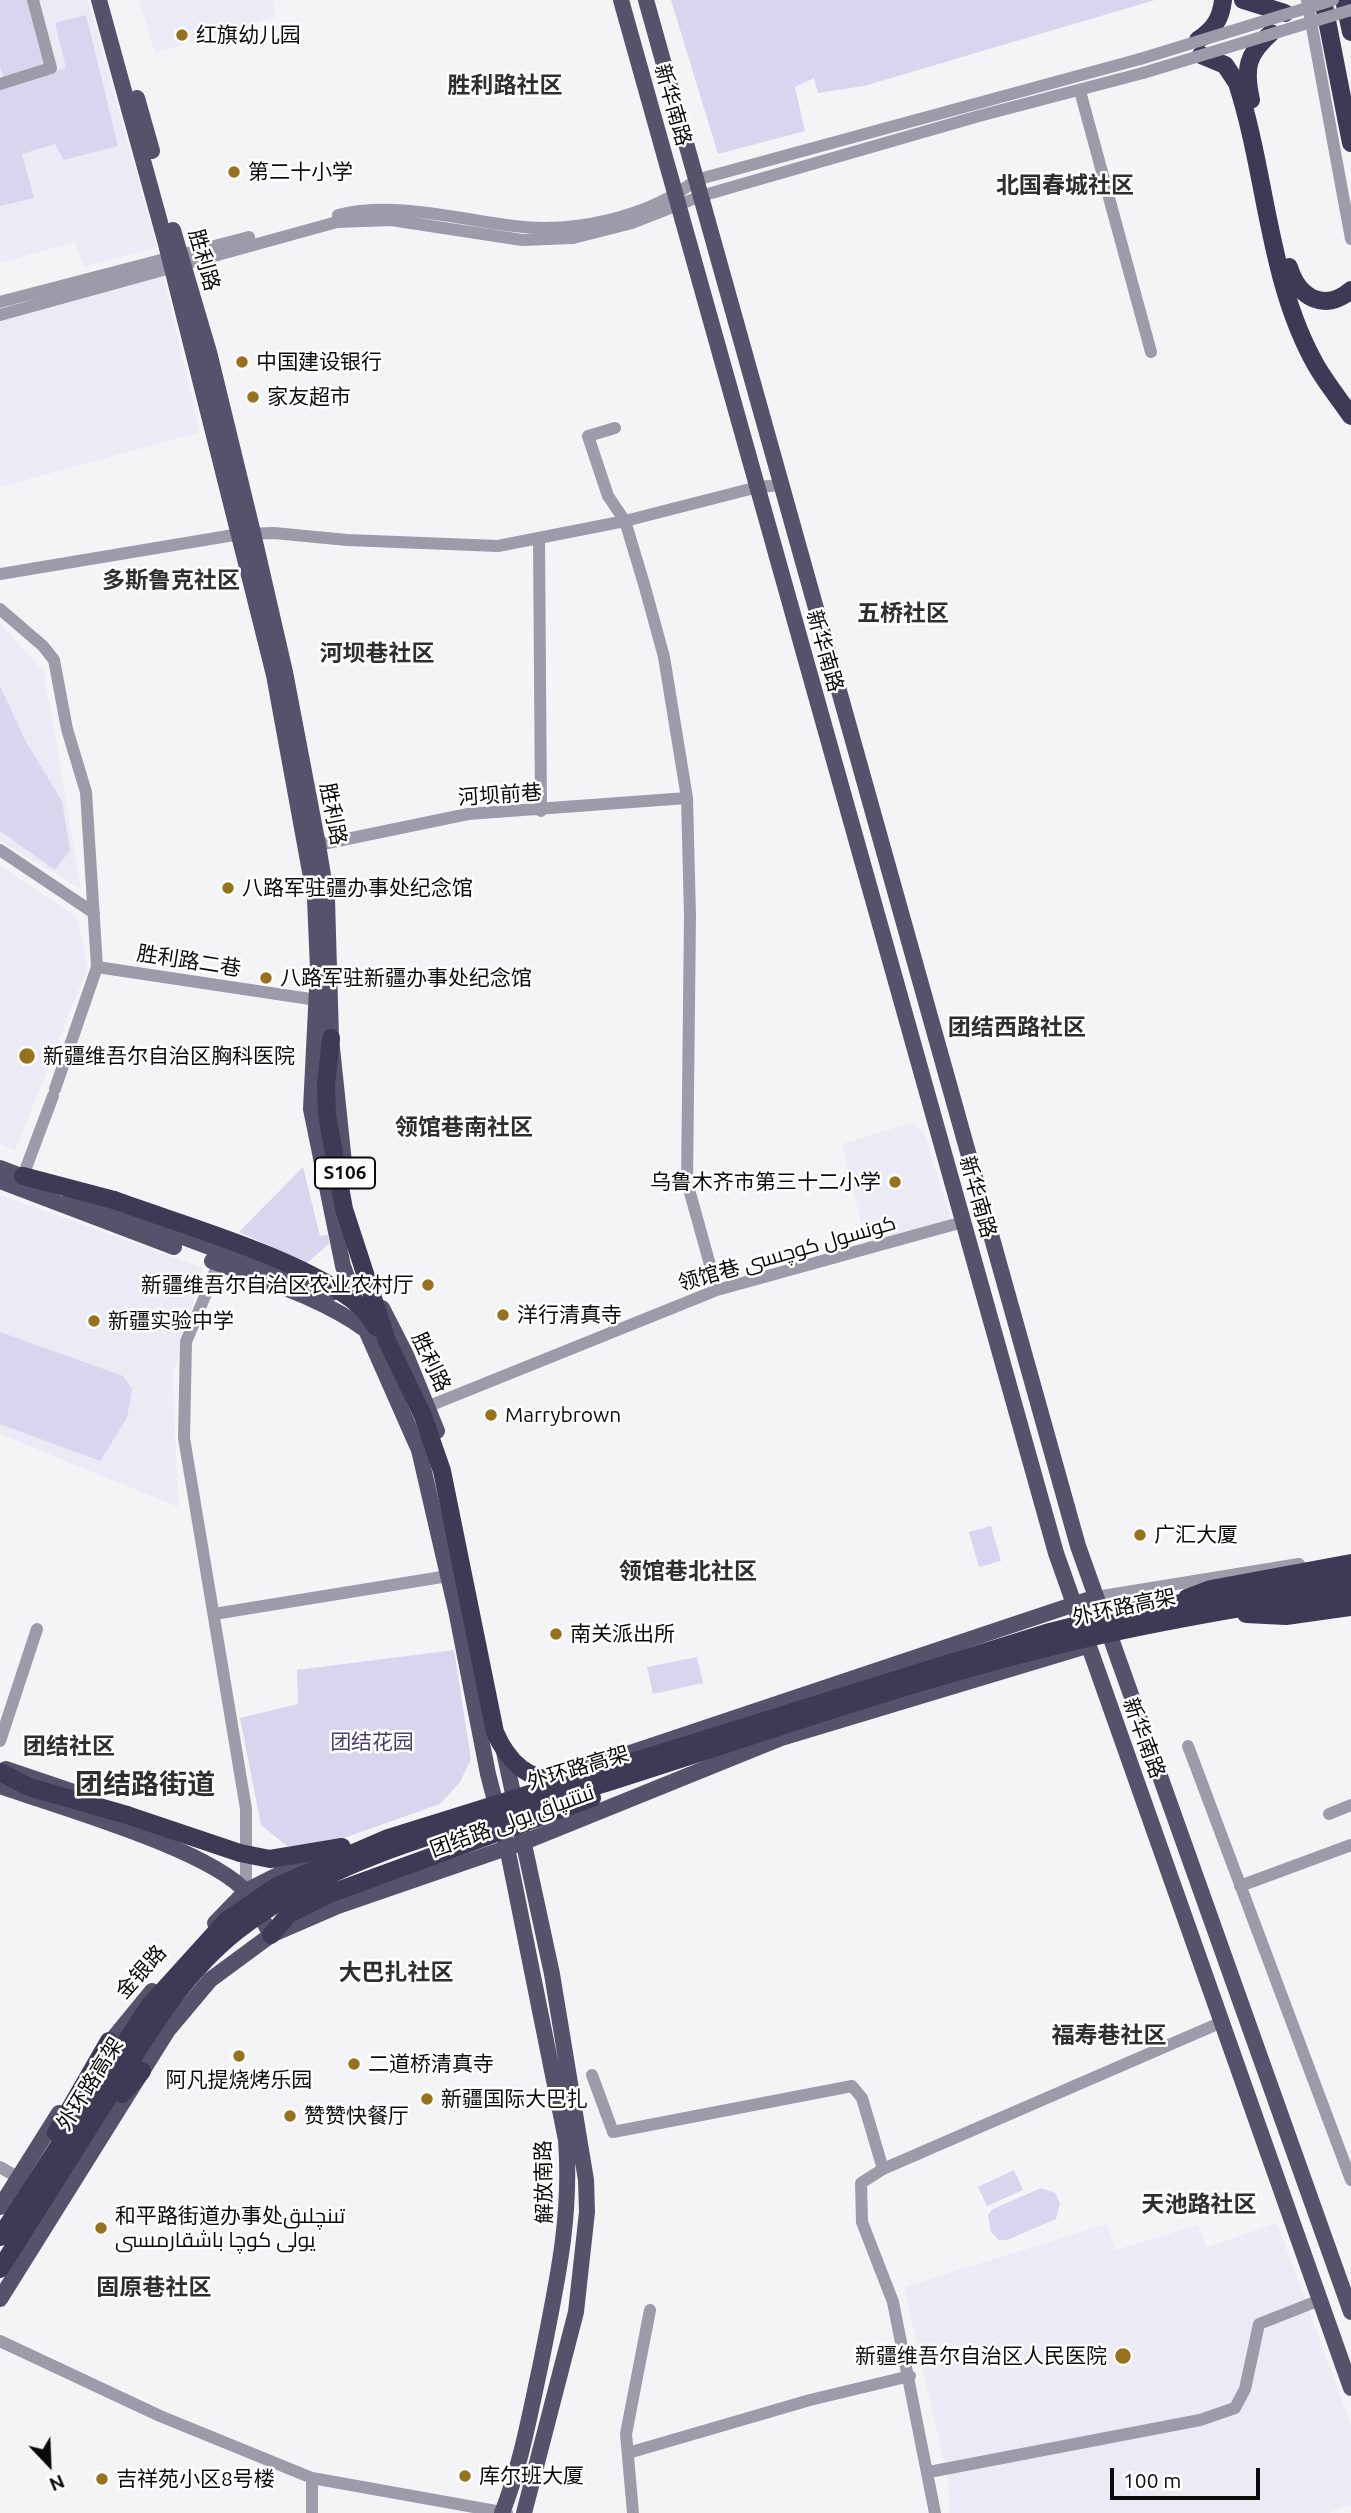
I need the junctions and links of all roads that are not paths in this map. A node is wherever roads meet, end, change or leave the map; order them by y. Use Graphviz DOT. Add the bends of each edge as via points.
graph roads {
  1 [pos="33,0"];
  2 [pos="99,0"];
  3 [pos="110,0"];
  4 [pos="621,0"];
  5 [pos="646,0"];
  6 [pos="1223,0"];
  7 [pos="1242,0"];
  8 [pos="1307,0"];
  9 [pos="1323,0"];
  10 [pos="1333,0"];
  11 [pos="1344,0"];
  12 [pos="1351,10"];
  13 [pos="1285,13"];
  14 [pos="1351,32"];
  15 [pos="1271,33"];
  16 [pos="1200,47"];
  17 [pos="0,84"];
  18 [pos="1080,91"];
  19 [pos="1351,143"];
  20 [pos="699,188"];
  21 [pos="678,201"];
  22 [pos="1351,239"];
  23 [pos="1282,258"];
  24 [pos="176,260"];
  25 [pos="1351,290"];
  26 [pos="0,302"];
  27 [pos="0,315"];
  28 [pos="1150,352"];
  29 [pos="1351,416"];
  30 [pos="615,428"];
  31 [pos="782,485"];
  32 [pos="758,487"];
  33 [pos="625,521"];
  34 [pos="247,534"];
  35 [pos="539,538"];
  36 [pos="0,574"];
  37 [pos="0,609"];
  38 [pos="687,798"];
  39 [pos="541,811"];
  40 [pos="318,845"];
  41 [pos="0,850"];
  42 [pos="94,913"];
  43 [pos="97,967"];
  44 [pos="317,1000"];
  45 [pos="331,1038"];
  46 [pos="0,1168"];
  47 [pos="23,1177"];
  48 [pos="0,1181"];
  49 [pos="964,1222"];
  50 [pos="220,1259"];
  51 [pos="717,1290"];
  52 [pos="354,1300"];
  53 [pos="384,1312"];
  54 [pos="366,1331"];
  55 [pos="387,1341"];
  56 [pos="1025,1357"];
  57 [pos="1003,1363"];
  58 [pos="429,1406"];
  59 [pos="1351,1556"];
  60 [pos="1351,1563"];
  61 [pos="448,1576"];
  62 [pos="1351,1577"];
  63 [pos="1351,1590"];
  64 [pos="1096,1597"];
  65 [pos="1351,1597"];
  66 [pos="1073,1603"];
  67 [pos="1166,1605"];
  68 [pos="1351,1606"];
  69 [pos="1215,1612"];
  70 [pos="214,1614"];
  71 [pos="37,1629"];
  72 [pos="1112,1640"];
  73 [pos="1088,1645"];
  74 [pos="0,1741"];
  75 [pos="1188,1746"];
  76 [pos="680,1760"];
  77 [pos="0,1769"];
  78 [pos="589,1774"];
  79 [pos="0,1786"];
  80 [pos="512,1794"];
  81 [pos="495,1801"];
  82 [pos="1351,1805"];
  83 [pos="1329,1814"];
  84 [pos="400,1834"];
  85 [pos="524,1842"];
  86 [pos="1351,1845"];
  87 [pos="507,1847"];
  88 [pos="244,1853"];
  89 [pos="298,1865"];
  90 [pos="1240,1886"];
  91 [pos="246,1891"];
  92 [pos="271,1935"];
  93 [pos="1222,2021"];
  94 [pos="109,2041"];
  95 [pos="142,2071"];
  96 [pos="593,2075"];
  97 [pos="1347,2159"];
  98 [pos="0,2167"];
  99 [pos="883,2169"];
  100 [pos="18,2177"];
  101 [pos="1351,2180"];
  102 [pos="58,2206"];
  103 [pos="0,2207"];
  104 [pos="0,2219"];
  105 [pos="0,2237"];
  106 [pos="0,2269"];
  107 [pos="0,2286"];
  108 [pos="0,2299"];
  109 [pos="1320,2300"];
  110 [pos="650,2310"];
  111 [pos="1351,2312"];
  112 [pos="0,2340"];
  113 [pos="910,2376"];
  114 [pos="1351,2388"];
  115 [pos="628,2453"];
  116 [pos="929,2472"];
  117 [pos="312,2478"];
  118 [pos="312,2513"];
  119 [pos="504,2513"];
  120 [pos="524,2513"];
  121 [pos="633,2513"];
  122 [pos="935,2513"];
  1 -- 17 [label="street" via="51,68"];
  2 -- 24 [label="main road, 胜利路"];
  3 -- 24 [label="main road, 胜利路"];
  4 -- 21 [label="main road, 新华南路"];
  5 -- 20 [label="main road, 新华南路"];
  6 -- 16 [label="highway" via="1222,15"];
  7 -- 13 [label="highway"];
  8 -- 22 [label="street"];
  9 -- 19 [label="highway"];
  10 -- 13 [label="street, bridge"];
  11 -- 14 [label="highway"];
  12 -- 15 [label="street, bridge"];
  13 -- 16 [label="street, bridge"];
  15 -- 16 [label="street, bridge"];
  15 -- 23 [label="highway" via="1251,53 1248,85"];
  16 -- 18 [label="street, bridge" via="1143,73"];
  16 -- 20 [label="street, bridge" via="1140,58"];
  16 -- 23 [label="highway" via="1225,65 1237,83"];
  18 -- 20 [label="street"];
  18 -- 28 [label="street"];
  20 -- 21 [label="street"];
  20 -- 31 [label="main road, 新华南路"];
  21 -- 24 [label="street" via="572,226 518,226 385,210 344,214"];
  21 -- 32 [label="main road, 新华南路"];
  23 -- 25 [label="highway" via="1310,299 1329,301"];
  23 -- 29 [label="highway" via="1294,315 1313,359"];
  24 -- 26 [label="street"];
  24 -- 27 [label="street"];
  24 -- 34 [label="main road, 胜利路"];
  30 -- 33 [label="street" via="587,436 608,496"];
  31 -- 32 [label="street"];
  31 -- 56 [label="main road, 新华南路"];
  32 -- 33 [label="street"];
  32 -- 49 [label="main road, 新华南路"];
  33 -- 35 [label="street"];
  33 -- 38 [label="street" via="664,657"];
  34 -- 35 [label="street" via="498,546"];
  34 -- 36 [label="street"];
  34 -- 40 [label="main road, 胜利路 / S106" via="285,672"];
  34 -- 44 [label="main road, S106" via="315,900"];
  35 -- 39 [label="street"];
  37 -- 42 [label="street" via="54,660 86,792"];
  38 -- 39 [label="street, 河坝前巷"];
  38 -- 51 [label="street" via="687,1182"];
  39 -- 40 [label="street, 河坝前巷" via="468,814"];
  40 -- 45 [label="main road, 胜利路 / S106" via="327,899"];
  41 -- 42 [label="street"];
  42 -- 43 [label="street"];
  43 -- 44 [label="street, 胜利路二巷"];
  43 -- 47 [label="street"];
  44 -- 52 [label="main road, S106" via="311,1109"];
  45 -- 53 [label="main road, 胜利路 / S106" via="345,1175 357,1238"];
  45 -- 55 [label="highway, bridge" via="327,1115 344,1209"];
  46 -- 47 [label="main road"];
  47 -- 50 [label="main road"];
  47 -- 55 [label="highway, bridge" via="114,1200 271,1258 326,1283 361,1307"];
  48 -- 50 [label="main road"];
  49 -- 51 [label="street, 领馆巷 كونسول كوچىسى"];
  49 -- 57 [label="main road, 新华南路"];
  50 -- 52 [label="main road"];
  50 -- 54 [label="main road" via="346,1315"];
  50 -- 70 [label="street" via="186,1342 184,1438"];
  51 -- 58 [label="street, 领馆巷 كونسول كوچىسى"];
  52 -- 53 [label="main road"];
  52 -- 54 [label="main road, S106"];
  53 -- 58 [label="main road, 胜利路 / S106"];
  54 -- 61 [label="main road, S106" via="419,1450"];
  55 -- 78 [label="highway, bridge" via="423,1416 442,1471 503,1749 515,1765 550,1781"];
  56 -- 57 [label="main road"];
  56 -- 64 [label="main road, 新华南路"];
  57 -- 66 [label="main road, 新华南路"];
  58 -- 80 [label="main road, 胜利路 / S106" via="449,1468 458,1537"];
  59 -- 64 [label="street"];
  60 -- 67 [label="highway, bridge" via="1211,1589"];
  61 -- 70 [label="street"];
  61 -- 81 [label="main road, S106"];
  62 -- 67 [label="highway, 外环路高架, bridge"];
  63 -- 69 [label="highway, 外环路高架, bridge"];
  64 -- 66 [label="main road, 团结路 ئىتتىپاق يولى"];
  64 -- 72 [label="main road, 新华南路"];
  65 -- 72 [label="street"];
  66 -- 73 [label="main road, 新华南路"];
  66 -- 80 [label="main road, 团结路 ئىتتىپاق يولى"];
  67 -- 78 [label="highway, 外环路高架, bridge" via="1046,1633"];
  68 -- 69 [label="highway, bridge" via="1286,1616"];
  69 -- 76 [label="highway, 外环路高架, bridge" via="1050,1647"];
  70 -- 88 [label="street" via="246,1809"];
  71 -- 74 [label="street"];
  72 -- 73 [label="main road, 团结路 ئىتتىپاق يولى"];
  72 -- 111 [label="main road, 新华南路"];
  73 -- 85 [label="main road, 团结路 ئىتتىپاق يولى" via="781,1738"];
  73 -- 93 [label="main road, 新华南路"];
  75 -- 90 [label="street"];
  76 -- 92 [label="highway, bridge" via="557,1813 329,1894 289,1914"];
  76 -- 106 [label="highway, 外环路高架, bridge" via="394,1850 320,1879 235,1932 198,1967 161,2013"];
  77 -- 84 [label="highway, bridge" via="29,1787 270,1859"];
  77 -- 88 [label="main road, 团结路 ئىتتىپاق يولى" via="218,1840"];
  78 -- 84 [label="highway, 外环路高架, bridge"];
  79 -- 91 [label="main road" via="171,1846"];
  80 -- 81 [label="main road, 团结路 ئىتتىپاق يولى"];
  80 -- 85 [label="main road, 胜利路 / S106"];
  81 -- 87 [label="main road, S106"];
  81 -- 89 [label="main road, 团结路 ئىتتىپاق يولى" via="413,1832"];
  82 -- 83 [label="street"];
  84 -- 105 [label="highway, 外环路高架, bridge" via="277,1886 218,1929 149,2006"];
  85 -- 87 [label="main road, 团结路 ئىتتىپاق يولى"];
  85 -- 120 [label="main road, 胜利路" via="579,2125 587,2212 576,2312"];
  86 -- 90 [label="street"];
  87 -- 92 [label="main road, 团结路 ئىتتىپاق يولى" via="338,1906"];
  87 -- 119 [label="main road, 解放南路" via="566,2140 569,2179 564,2249 528,2426"];
  88 -- 89 [label="main road, 团结路 ئىتتىپاق يولى"];
  88 -- 91 [label="street"];
  89 -- 91 [label="main road, 金银路"];
  90 -- 97 [label="street"];
  91 -- 92 [label="main road"];
  91 -- 94 [label="main road, 金银路"];
  92 -- 95 [label="main road" via="210,1980 168,2029"];
  93 -- 99 [label="street"];
  93 -- 109 [label="main road, 新华南路"];
  94 -- 100 [label="main road, 金银路"];
  94 -- 104 [label="highway"];
  95 -- 102 [label="main road"];
  95 -- 107 [label="highway" via="122,2094"];
  96 -- 99 [label="street" via="613,2132 852,2085 862,2098"];
  97 -- 101 [label="street"];
  98 -- 100 [label="street"];
  99 -- 113 [label="street" via="861,2183 862,2222 893,2302"];
  100 -- 102 [label="street"];
  100 -- 103 [label="main road, 金银路"];
  102 -- 108 [label="main road"];
  109 -- 114 [label="main road, 新华南路"];
  109 -- 116 [label="street" via="1259,2324 1245,2389 1235,2408 1200,2420"];
  110 -- 115 [label="street" via="626,2434"];
  112 -- 117 [label="street" via="160,2416"];
  113 -- 115 [label="street"];
  113 -- 116 [label="street"];
  115 -- 121 [label="street"];
  116 -- 122 [label="street"];
  117 -- 118 [label="street"];
  117 -- 119 [label="street"];
}
